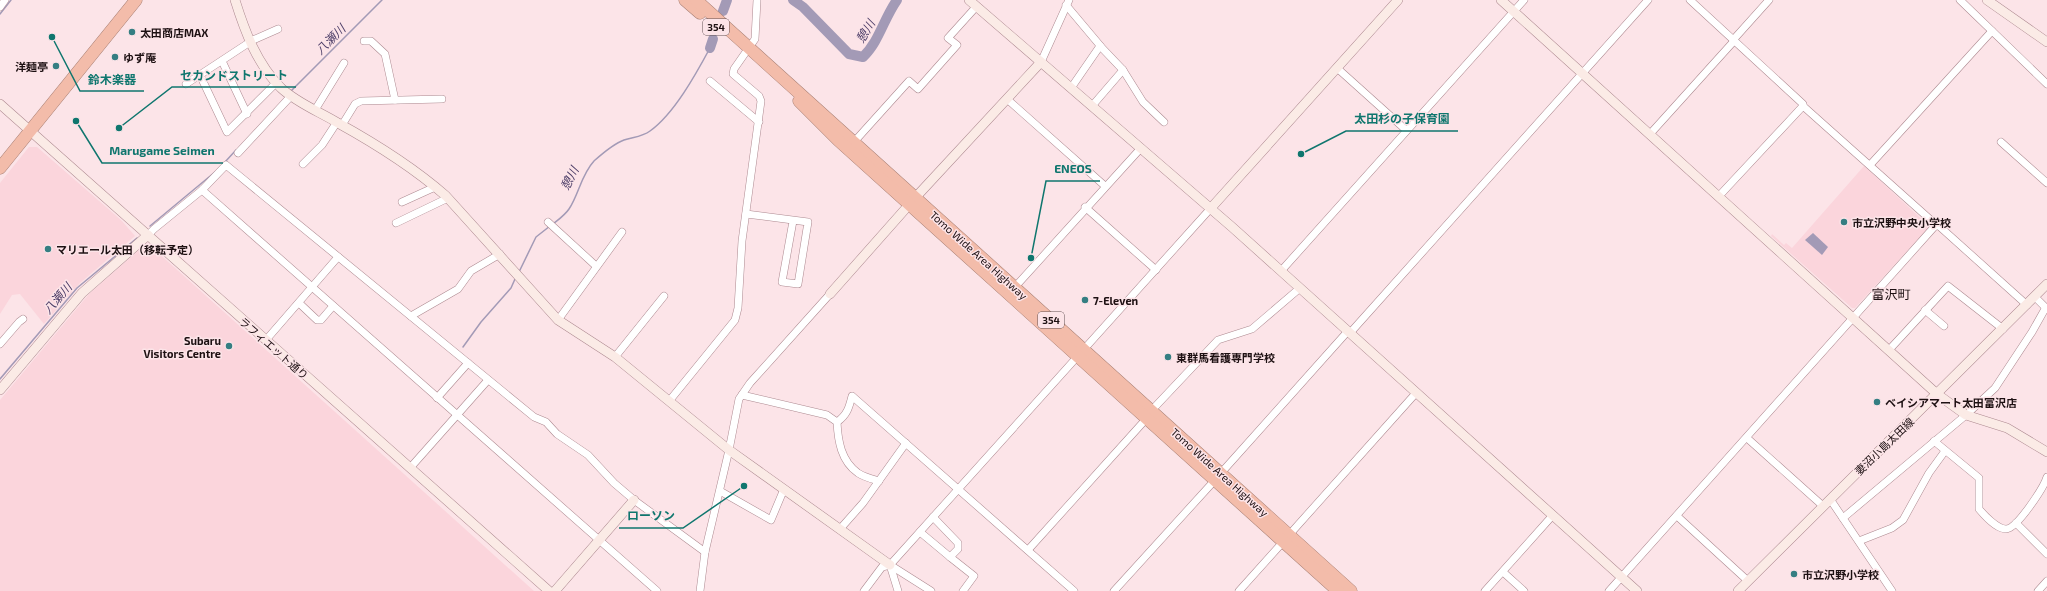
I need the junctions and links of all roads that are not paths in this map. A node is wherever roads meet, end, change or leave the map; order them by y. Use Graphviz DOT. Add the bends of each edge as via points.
graph roads {
  1 [pos="5,0"];
  2 [pos="136,0"];
  3 [pos="235,0"];
  4 [pos="685,0"];
  5 [pos="696,0"];
  6 [pos="757,0"];
  7 [pos="969,0"];
  8 [pos="1398,0"];
  9 [pos="1501,0"];
  10 [pos="1524,0"];
  11 [pos="1648,0"];
  12 [pos="1690,0"];
  13 [pos="1769,0"];
  14 [pos="1960,0"];
  15 [pos="1987,0"];
  16 [pos="1067,3"];
  17 [pos="0,7"];
  18 [pos="976,7"];
  19 [pos="1514,12"];
  20 [pos="278,29"];
  21 [pos="1992,31"];
  22 [pos="1734,40"];
  23 [pos="364,41"];
  24 [pos="2047,42"];
  25 [pos="250,44"];
  26 [pos="1100,46"];
  27 [pos="748,51"];
  28 [pos="222,61"];
  29 [pos="1041,62"];
  30 [pos="344,64"];
  31 [pos="1337,68"];
  32 [pos="1123,70"];
  33 [pos="1582,73"];
  34 [pos="200,75"];
  35 [pos="710,81"];
  36 [pos="276,83"];
  37 [pos="186,84"];
  38 [pos="2047,84"];
  39 [pos="1071,88"];
  40 [pos="291,96"];
  41 [pos="442,99"];
  42 [pos="1007,99"];
  43 [pos="395,100"];
  44 [pos="0,104"];
  45 [pos="1092,106"];
  46 [pos="1803,106"];
  47 [pos="316,110"];
  48 [pos="247,114"];
  49 [pos="759,122"];
  50 [pos="1164,122"];
  51 [pos="340,123"];
  52 [pos="30,130"];
  53 [pos="1406,130"];
  54 [pos="1650,134"];
  55 [pos="854,142"];
  56 [pos="2001,142"];
  57 [pos="1141,148"];
  58 [pos="238,153"];
  59 [pos="303,164"];
  60 [pos="1870,166"];
  61 [pos="0,168"];
  62 [pos="2047,183"];
  63 [pos="1105,186"];
  64 [pos="436,187"];
  65 [pos="202,190"];
  66 [pos="1719,196"];
  67 [pos="448,198"];
  68 [pos="913,201"];
  69 [pos="402,202"];
  70 [pos="1085,207"];
  71 [pos="1211,208"];
  72 [pos="746,214"];
  73 [pos="793,221"];
  74 [pos="396,223"];
  75 [pos="550,224"];
  76 [pos="1935,226"];
  77 [pos="622,232"];
  78 [pos="148,236"];
  79 [pos="500,254"];
  80 [pos="338,257"];
  81 [pos="596,266"];
  82 [pos="1156,270"];
  83 [pos="1281,271"];
  84 [pos="2047,284"];
  85 [pos="1015,287"];
  86 [pos="312,288"];
  87 [pos="1300,288"];
  88 [pos="830,294"];
  89 [pos="664,296"];
  90 [pos="2035,297"];
  91 [pos="299,303"];
  92 [pos="2027,305"];
  93 [pos="333,306"];
  94 [pos="2046,309"];
  95 [pos="1925,310"];
  96 [pos="411,316"];
  97 [pos="1854,318"];
  98 [pos="24,319"];
  99 [pos="558,320"];
  100 [pos="1944,326"];
  101 [pos="2003,329"];
  102 [pos="1349,332"];
  103 [pos="266,340"];
  104 [pos="0,344"];
  105 [pos="1889,350"];
  106 [pos="1081,354"];
  107 [pos="615,356"];
  108 [pos="468,363"];
  109 [pos="488,380"];
  110 [pos="0,390"];
  111 [pos="1416,393"];
  112 [pos="1937,394"];
  113 [pos="742,395"];
  114 [pos="437,398"];
  115 [pos="670,400"];
  116 [pos="1149,414"];
  117 [pos="1966,415"];
  118 [pos="457,416"];
  119 [pos="837,422"];
  120 [pos="1747,438"];
  121 [pos="1934,441"];
  122 [pos="906,443"];
  123 [pos="730,450"];
  124 [pos="1945,451"];
  125 [pos="2047,452"];
  126 [pos="410,468"];
  127 [pos="2047,476"];
  128 [pos="1218,477"];
  129 [pos="879,481"];
  130 [pos="784,489"];
  131 [pos="958,489"];
  132 [pos="720,491"];
  133 [pos="1830,499"];
  134 [pos="634,500"];
  135 [pos="1822,506"];
  136 [pos="1553,515"];
  137 [pos="1677,516"];
  138 [pos="933,518"];
  139 [pos="1843,518"];
  140 [pos="2016,523"];
  141 [pos="840,529"];
  142 [pos="920,532"];
  143 [pos="1286,538"];
  144 [pos="598,541"];
  145 [pos="1859,541"];
  146 [pos="1028,550"];
  147 [pos="705,552"];
  148 [pos="2047,554"];
  149 [pos="950,557"];
  150 [pos="890,565"];
  151 [pos="1503,572"];
  152 [pos="1622,577"];
  153 [pos="1748,581"];
  154 [pos="2047,581"];
  155 [pos="549,591"];
  156 [pos="555,591"];
  157 [pos="657,591"];
  158 [pos="700,591"];
  159 [pos="864,591"];
  160 [pos="898,591"];
  161 [pos="931,591"];
  162 [pos="963,591"];
  163 [pos="1074,591"];
  164 [pos="1114,591"];
  165 [pos="1239,591"];
  166 [pos="1338,591"];
  167 [pos="1352,591"];
  168 [pos="1485,591"];
  169 [pos="1524,591"];
  170 [pos="1609,591"];
  171 [pos="1637,591"];
  172 [pos="1738,591"];
  173 [pos="1892,591"];
  174 [pos="2038,591"];
  1 -- 17 [label="street"];
  2 -- 52 [label="highway"];
  3 -- 25 [label="street"];
  4 -- 27 [label="highway, Tomo Wide Area Highway / 354"];
  5 -- 27 [label="highway, Tomo Wide Area Highway / 354"];
  6 -- 27 [label="street" via="754,39"];
  7 -- 18 [label="street"];
  8 -- 31 [label="street"];
  9 -- 19 [label="street"];
  10 -- 19 [label="street"];
  11 -- 33 [label="street"];
  12 -- 22 [label="street"];
  13 -- 22 [label="street"];
  14 -- 21 [label="street"];
  15 -- 24 [label="street"];
  16 -- 26 [label="street"];
  16 -- 29 [label="street"];
  18 -- 29 [label="street"];
  18 -- 55 [label="street" via="948,38 957,46 918,89 909,81"];
  19 -- 33 [label="street"];
  19 -- 53 [label="street"];
  20 -- 25 [label="street" via="253,40"];
  21 -- 38 [label="street"];
  21 -- 60 [label="street"];
  22 -- 46 [label="street"];
  22 -- 54 [label="street"];
  23 -- 43 [label="street" via="371,41 385,54"];
  25 -- 28 [label="street"];
  25 -- 36 [label="street"];
  26 -- 32 [label="street"];
  26 -- 39 [label="street"];
  27 -- 49 [label="street" via="733,74 759,96"];
  27 -- 55 [label="highway, Tomo Wide Area Highway / 354"];
  27 -- 68 [label="highway, Tomo Wide Area Highway / 354" via="838,140"];
  28 -- 34 [label="street"];
  28 -- 48 [label="street"];
  29 -- 39 [label="street"];
  29 -- 42 [label="street"];
  30 -- 47 [label="street"];
  31 -- 53 [label="street"];
  31 -- 71 [label="street"];
  32 -- 45 [label="street"];
  32 -- 50 [label="street" via="1143,102"];
  33 -- 54 [label="street"];
  33 -- 102 [label="street"];
  34 -- 37 [label="street"];
  34 -- 48 [label="street" via="226,131 229,132"];
  35 -- 49 [label="street"];
  36 -- 40 [label="street"];
  36 -- 48 [label="street"];
  39 -- 45 [label="street"];
  40 -- 47 [label="street"];
  40 -- 58 [label="street"];
  41 -- 43 [label="street"];
  42 -- 63 [label="street"];
  42 -- 68 [label="street"];
  43 -- 51 [label="street" via="358,101"];
  44 -- 52 [label="street, ラフィエット通り"];
  45 -- 57 [label="street"];
  46 -- 60 [label="street"];
  46 -- 66 [label="street"];
  47 -- 51 [label="street"];
  49 -- 72 [label="street"];
  51 -- 59 [label="street"];
  51 -- 64 [label="street"];
  52 -- 61 [label="highway"];
  52 -- 78 [label="street, ラフィエット通り"];
  53 -- 83 [label="street"];
  54 -- 66 [label="street"];
  55 -- 68 [label="highway, Tomo Wide Area Highway / 354"];
  56 -- 62 [label="street"];
  57 -- 63 [label="street"];
  57 -- 71 [label="street"];
  60 -- 76 [label="street"];
  63 -- 70 [label="street"];
  64 -- 67 [label="street"];
  64 -- 69 [label="street"];
  65 -- 78 [label="street" via="154,228"];
  65 -- 80 [label="street" via="226,166"];
  65 -- 86 [label="street"];
  66 -- 97 [label="street"];
  67 -- 74 [label="street"];
  67 -- 79 [label="street"];
  68 -- 85 [label="highway, Tomo Wide Area Highway / 354"];
  68 -- 88 [label="street"];
  68 -- 106 [label="highway, Tomo Wide Area Highway / 354"];
  70 -- 82 [label="street"];
  70 -- 85 [label="street"];
  71 -- 82 [label="street"];
  71 -- 83 [label="street"];
  72 -- 73 [label="street"];
  72 -- 115 [label="street" via="735,320"];
  73 -- 73 [label="street" via="808,222 798,284 782,282"];
  75 -- 81 [label="street"];
  76 -- 92 [label="street" via="1939,226"];
  76 -- 97 [label="street"];
  77 -- 81 [label="street"];
  78 -- 103 [label="street, ラフィエット通り"];
  78 -- 110 [label="street" via="82,292"];
  79 -- 96 [label="street" via="471,271 458,289"];
  79 -- 99 [label="street"];
  80 -- 86 [label="street"];
  80 -- 96 [label="street"];
  81 -- 99 [label="street"];
  82 -- 106 [label="street"];
  83 -- 87 [label="street"];
  84 -- 90 [label="street, 妻沼小島太田線"];
  85 -- 106 [label="highway, Tomo Wide Area Highway / 354"];
  86 -- 91 [label="street"];
  86 -- 93 [label="street"];
  87 -- 102 [label="street"];
  87 -- 116 [label="street" via="1252,329 1218,340"];
  88 -- 113 [label="street"];
  89 -- 107 [label="street"];
  90 -- 92 [label="street, 妻沼小島太田線"];
  90 -- 94 [label="street"];
  91 -- 93 [label="street" via="317,320 321,320"];
  91 -- 103 [label="street"];
  92 -- 101 [label="street, 妻沼小島太田線"];
  93 -- 114 [label="street"];
  94 -- 117 [label="street" via="1995,388"];
  95 -- 100 [label="street"];
  95 -- 101 [label="street" via="1948,286"];
  95 -- 105 [label="street"];
  96 -- 108 [label="street"];
  97 -- 105 [label="street"];
  97 -- 120 [label="street"];
  98 -- 104 [label="street"];
  99 -- 107 [label="street"];
  101 -- 112 [label="street, 妻沼小島太田線"];
  102 -- 111 [label="street"];
  102 -- 128 [label="street"];
  103 -- 126 [label="street, ラフィエット通り"];
  105 -- 112 [label="street"];
  106 -- 116 [label="highway, Tomo Wide Area Highway / 354"];
  106 -- 131 [label="street"];
  107 -- 115 [label="street"];
  108 -- 109 [label="street"];
  108 -- 114 [label="street"];
  109 -- 118 [label="street"];
  109 -- 134 [label="street" via="588,455"];
  111 -- 136 [label="street"];
  111 -- 143 [label="street"];
  112 -- 117 [label="street"];
  112 -- 133 [label="street, 妻沼小島太田線"];
  113 -- 119 [label="street" via="827,415"];
  113 -- 123 [label="street" via="739,399"];
  114 -- 118 [label="street"];
  115 -- 123 [label="street"];
  116 -- 128 [label="highway, Tomo Wide Area Highway / 354"];
  116 -- 146 [label="street"];
  117 -- 121 [label="street"];
  117 -- 125 [label="street" via="2007,428"];
  118 -- 126 [label="street"];
  118 -- 144 [label="street"];
  119 -- 122 [label="street" via="848,412 852,396"];
  119 -- 129 [label="street" via="838,443 844,457 858,473"];
  120 -- 135 [label="street"];
  120 -- 137 [label="street"];
  121 -- 124 [label="street"];
  121 -- 139 [label="street"];
  122 -- 129 [label="street"];
  122 -- 131 [label="street"];
  123 -- 130 [label="street"];
  123 -- 132 [label="street"];
  124 -- 140 [label="street" via="1978,478 1980,511 2004,529"];
  124 -- 145 [label="street" via="1903,520 1892,528"];
  126 -- 155 [label="street, ラフィエット通り"];
  127 -- 140 [label="street" via="2044,486"];
  128 -- 143 [label="highway, Tomo Wide Area Highway / 354"];
  128 -- 164 [label="street"];
  129 -- 141 [label="street"];
  130 -- 132 [label="street" via="771,520"];
  130 -- 141 [label="street"];
  131 -- 138 [label="street"];
  131 -- 146 [label="street"];
  132 -- 147 [label="street"];
  133 -- 135 [label="street, 妻沼小島太田線"];
  133 -- 139 [label="street"];
  134 -- 144 [label="street"];
  134 -- 147 [label="street"];
  135 -- 153 [label="street, 妻沼小島太田線"];
  136 -- 151 [label="street"];
  136 -- 152 [label="street"];
  137 -- 152 [label="street"];
  137 -- 153 [label="street"];
  138 -- 142 [label="street"];
  138 -- 149 [label="street" via="958,544 958,549"];
  139 -- 145 [label="street"];
  140 -- 148 [label="street"];
  141 -- 150 [label="street"];
  142 -- 149 [label="street"];
  142 -- 150 [label="street"];
  143 -- 165 [label="street"];
  143 -- 166 [label="highway, Tomo Wide Area Highway / 354"];
  143 -- 167 [label="highway, Tomo Wide Area Highway / 354"];
  144 -- 156 [label="street"];
  144 -- 157 [label="street"];
  145 -- 173 [label="street"];
  146 -- 163 [label="street"];
  147 -- 158 [label="street"];
  149 -- 162 [label="street" via="974,576"];
  150 -- 159 [label="street" via="882,567"];
  150 -- 160 [label="street"];
  150 -- 161 [label="street"];
  151 -- 168 [label="street"];
  151 -- 169 [label="street"];
  152 -- 170 [label="street"];
  152 -- 171 [label="street"];
  153 -- 172 [label="street, 妻沼小島太田線"];
  154 -- 174 [label="street"];
}
